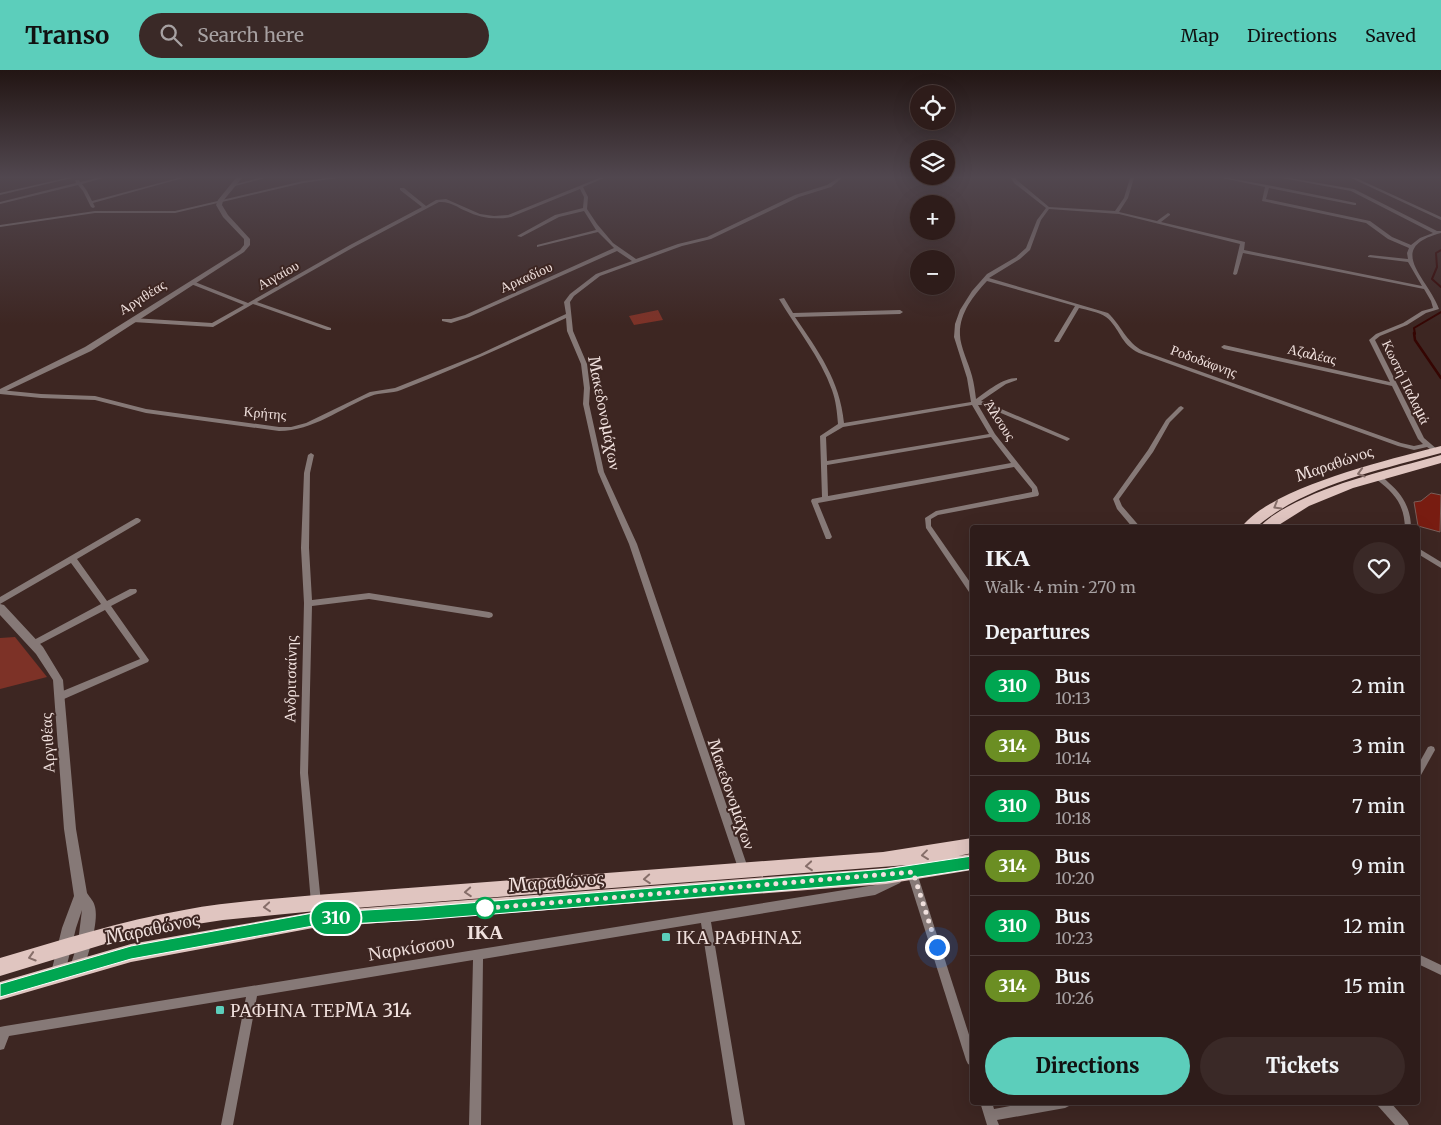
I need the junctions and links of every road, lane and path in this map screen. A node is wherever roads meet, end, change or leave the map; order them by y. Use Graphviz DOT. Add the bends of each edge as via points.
graph roads {
  1 [pos="237,227"];
  2 [pos="390,227"];
  3 [pos="536,227"];
  4 [pos="596,227"];
  5 [pos="732,227"];
  6 [pos="1036,227"];
  7 [pos="1179,227"];
  8 [pos="1375,227"];
  9 [pos="598,231"];
  10 [pos="1439,232"];
  11 [pos="519,236"];
  12 [pos="539,246"];
  13 [pos="1411,247"];
  14 [pos="616,249"];
  15 [pos="1241,251"];
  16 [pos="1370,256"];
  17 [pos="634,260"];
  18 [pos="1410,261"];
  19 [pos="1235,274"];
  20 [pos="986,279"];
  21 [pos="193,283"];
  22 [pos="1425,288"];
  23 [pos="782,299"];
  24 [pos="250,303"];
  25 [pos="1078,305"];
  26 [pos="900,312"];
  27 [pos="792,314"];
  28 [pos="567,315"];
  29 [pos="133,320"];
  30 [pos="444,320"];
  31 [pos="329,329"];
  32 [pos="1057,341"];
  33 [pos="1224,347"];
  34 [pos="1015,379"];
  35 [pos="1394,385"];
  36 [pos="0,392"];
  37 [pos="974,403"];
  38 [pos="1181,408"];
  39 [pos="841,425"];
  40 [pos="993,435"];
  41 [pos="1067,438"];
  42 [pos="1436,451"];
  43 [pos="312,455"];
  44 [pos="823,464"];
  45 [pos="1016,464"];
  46 [pos="1378,477"];
  47 [pos="825,499"];
  48 [pos="138,520"];
  49 [pos="1135,525"];
  50 [pos="1251,525"];
  51 [pos="1270,525"];
  52 [pos="1408,525"];
  53 [pos="828,536"];
  54 [pos="1420,552"];
  55 [pos="72,558"];
  56 [pos="1441,565"];
  57 [pos="970,587"];
  58 [pos="133,591"];
  59 [pos="0,601"];
  60 [pos="308,603"];
  61 [pos="106,607"];
  62 [pos="0,608"];
  63 [pos="489,615"];
  64 [pos="35,643"];
  65 [pos="61,696"];
  66 [pos="1431,750"];
  67 [pos="1420,769"];
  68 [pos="970,846"];
  69 [pos="970,862"];
  70 [pos="744,871"];
  71 [pos="913,872"];
  72 [pos="81,896"];
  73 [pos="316,903"];
  74 [pos="705,918"];
  75 [pos="85,942"];
  76 [pos="64,948"];
  77 [pos="478,954"];
  78 [pos="1420,960"];
  79 [pos="0,967"];
  80 [pos="78,967"];
  81 [pos="1441,970"];
  82 [pos="58,973"];
  83 [pos="0,990"];
  84 [pos="253,990"];
  85 [pos="3,1031"];
  86 [pos="0,1045"];
  87 [pos="970,1054"];
  88 [pos="987,1105"];
  89 [pos="1053,1105"];
  90 [pos="1385,1105"];
  91 [pos="992,1121"];
  92 [pos="227,1125"];
  93 [pos="475,1125"];
  94 [pos="739,1125"];
  95 [pos="1403,1125"];
  1 -- 21 [label="street, Αργιθέας" via="247,238 247,245 233,258"];
  2 -- 24 [label="street, Αιγαίου"];
  3 -- 11 [label="street"];
  4 -- 9 [label="street"];
  5 -- 17 [label="street"];
  6 -- 20 [label="street, Άλσους" via="1028,249"];
  7 -- 15 [label="street" via="1243,243"];
  8 -- 13 [label="street"];
  9 -- 12 [label="street"];
  9 -- 14 [label="street"];
  10 -- 13 [label="street" via="1418,240"];
  13 -- 18 [label="street"];
  14 -- 17 [label="street"];
  14 -- 30 [label="street, Αρκαδίου" via="467,316"];
  15 -- 19 [label="street"];
  15 -- 22 [label="street"];
  16 -- 18 [label="street"];
  17 -- 28 [label="street" via="598,274 584,284 567,302"];
  18 -- 22 [label="street, Κωστή Παλαμά"];
  20 -- 25 [label="street, Ροδοδάφνης"];
  20 -- 37 [label="street, Άλσους" via="974,292 958,324 957,337"];
  21 -- 24 [label="street"];
  21 -- 29 [label="street, Αργιθέας"];
  22 -- 35 [label="street, Κωστή Παλαμά" via="1436,309 1424,312 1372,340"];
  23 -- 27 [label="street"];
  24 -- 29 [label="street, Αιγαίου" via="213,325"];
  24 -- 31 [label="street"];
  25 -- 32 [label="street"];
  25 -- 42 [label="street, Ροδοδάφνης" via="1106,314 1115,322 1129,346 1141,352 1400,445"];
  26 -- 27 [label="street"];
  27 -- 39 [label="street" via="834,388 841,407"];
  28 -- 36 [label="street, Κρήτης" via="482,355 396,390 364,396 291,429 146,411 95,398"];
  28 -- 70 [label="street, Μακεδονομάχων" via="584,364 586,404 601,472 633,544"];
  29 -- 36 [label="street, Αργιθέας" via="88,349"];
  33 -- 35 [label="street, Αζαλέας"];
  34 -- 37 [label="street"];
  35 -- 42 [label="street, Κωστή Παλαμά" via="1418,432"];
  37 -- 39 [label="street"];
  37 -- 40 [label="street, Άλσους"];
  37 -- 41 [label="street" via="991,406"];
  38 -- 49 [label="street" via="1168,421 1116,499"];
  39 -- 44 [label="street" via="824,436"];
  40 -- 44 [label="street"];
  40 -- 45 [label="street, Άλσους"];
  42 -- 46 [label="main road, Μαραθώνος"];
  42 -- 50 [label="main road, Μαραθώνος, one-way" via="1311,490 1278,506"];
  43 -- 60 [label="street, Ανδριτσαίνης" via="304,548"];
  44 -- 47 [label="street"];
  45 -- 47 [label="street"];
  45 -- 57 [label="street, Άλσους" via="1036,489 1036,494 936,513 928,518 928,526"];
  46 -- 51 [label="main road, Μαραθώνος" via="1306,503"];
  46 -- 52 [label="street" via="1403,500"];
  47 -- 53 [label="street" via="814,501"];
  48 -- 55 [label="street"];
  54 -- 56 [label="street"];
  55 -- 59 [label="street"];
  55 -- 61 [label="street"];
  58 -- 61 [label="street"];
  60 -- 63 [label="street" via="369,596"];
  60 -- 73 [label="street, Ανδριτσαίνης" via="304,773"];
  61 -- 64 [label="street"];
  61 -- 65 [label="street" via="145,660"];
  62 -- 64 [label="street, Αργιθέας"];
  64 -- 65 [label="street, Αργιθέας" via="52,667"];
  65 -- 72 [label="street, Αργιθέας" via="61,740"];
  66 -- 67 [label="street"];
  68 -- 70 [label="main road, Μαραθώνος, one-way" via="883,860"];
  69 -- 71 [label="main road, Μαραθώνος"];
  70 -- 73 [label="main road, Μαραθώνος, one-way"];
  71 -- 74 [label="street, Ναρκίσσου" via="875,890"];
  71 -- 80 [label="main road, Μαραθώνος" via="313,920 182,942"];
  71 -- 87 [label="street"];
  72 -- 75 [label="street, Αργιθέας" via="89,911"];
  72 -- 76 [label="street"];
  73 -- 75 [label="main road, Μαραθώνος, one-way" via="184,918"];
  74 -- 77 [label="street, Ναρκίσσου"];
  74 -- 94 [label="street"];
  75 -- 76 [label="main road, Μαραθώνος"];
  75 -- 80 [label="street, Αργιθέας"];
  76 -- 79 [label="main road, Μαραθώνος, one-way"];
  76 -- 82 [label="street"];
  77 -- 84 [label="street, Ναρκίσσου"];
  77 -- 93 [label="street"];
  78 -- 81 [label="street"];
  80 -- 82 [label="main road, Μαραθώνος"];
  82 -- 83 [label="main road, Μαραθώνος"];
  84 -- 85 [label="street, Ναρκίσσου"];
  84 -- 92 [label="street"];
  85 -- 86 [label="street"];
  88 -- 91 [label="street"];
  89 -- 91 [label="street"];
  90 -- 95 [label="street"];
}
